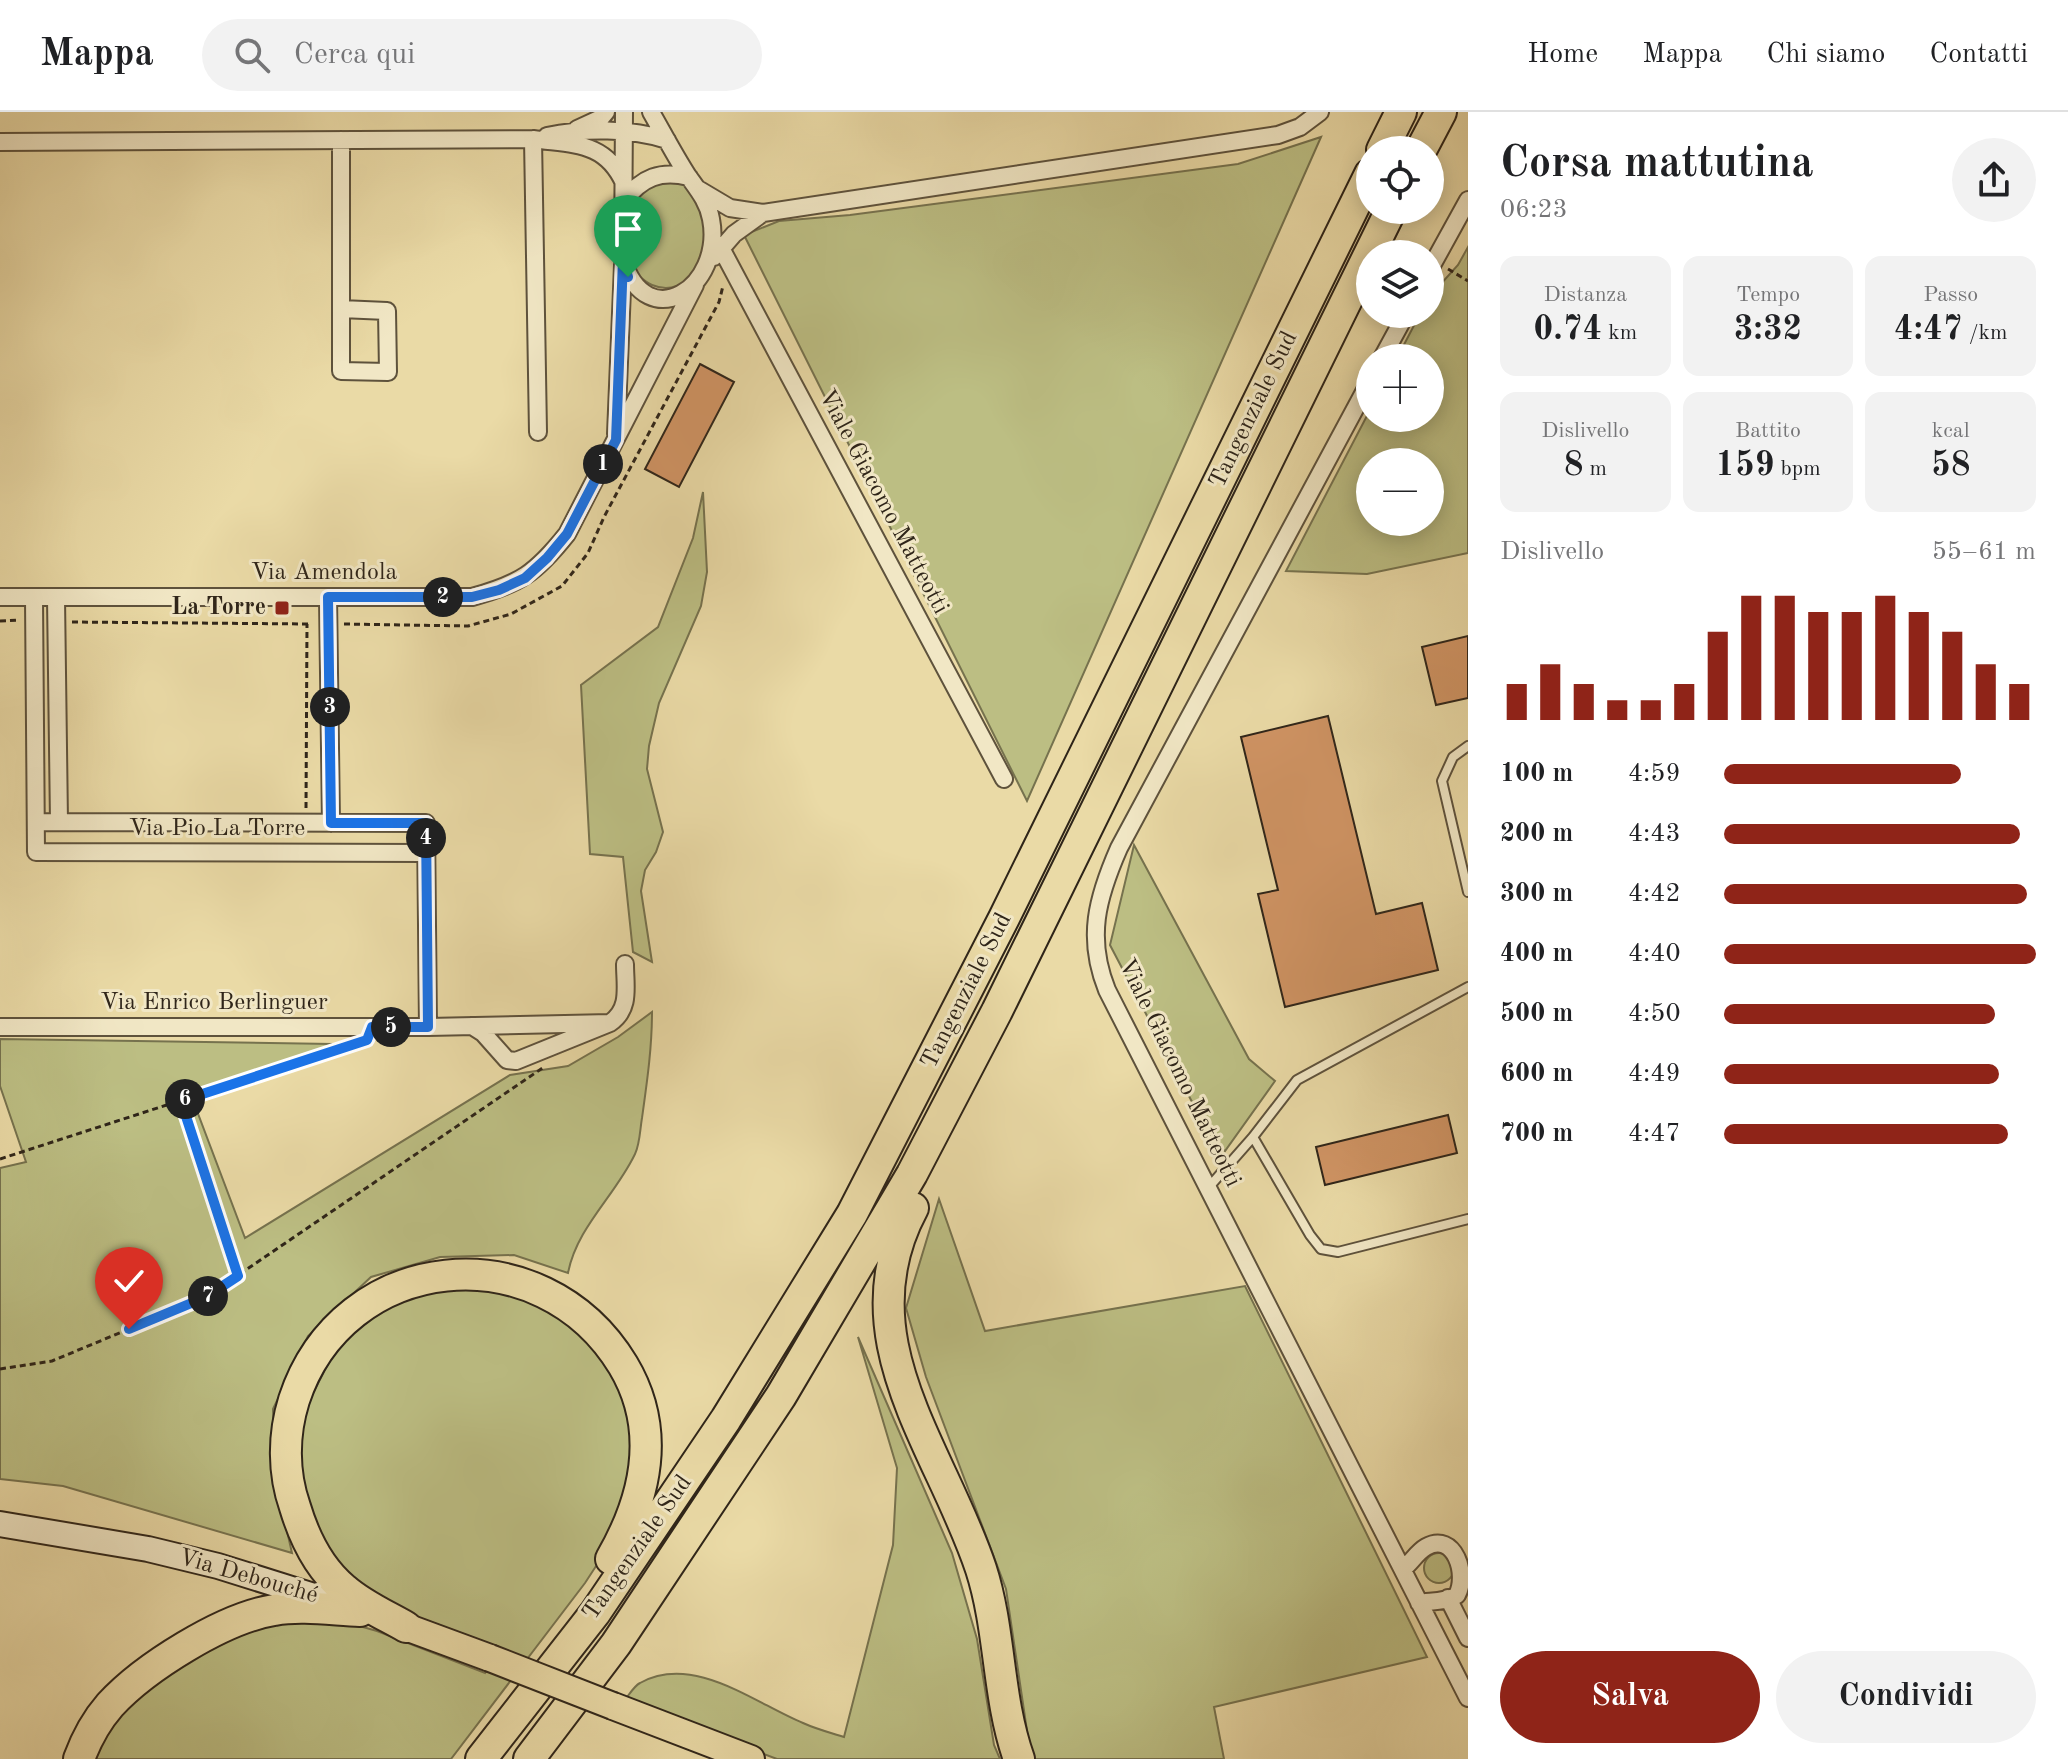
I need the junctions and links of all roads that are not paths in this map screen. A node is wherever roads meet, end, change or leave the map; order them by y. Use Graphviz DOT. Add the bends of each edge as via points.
graph roads {
  1 [pos="606,112"];
  2 [pos="624,112"];
  3 [pos="651,112"];
  4 [pos="1320,112"];
  5 [pos="1401,112"];
  6 [pos="1441,112"];
  7 [pos="569,132"];
  8 [pos="624,133"];
  9 [pos="1389,136"];
  10 [pos="1428,136"];
  11 [pos="533,139"];
  12 [pos="341,140"];
  13 [pos="667,140"];
  14 [pos="0,142"];
  15 [pos="624,183"];
  16 [pos="694,183"];
  17 [pos="1468,200"];
  18 [pos="624,201"];
  19 [pos="1356,202"];
  20 [pos="763,213"];
  21 [pos="1384,224"];
  22 [pos="1444,243"];
  23 [pos="721,248"];
  24 [pos="623,260"];
  25 [pos="706,268"];
  26 [pos="695,285"];
  27 [pos="341,309"];
  28 [pos="1356,407"];
  29 [pos="538,432"];
  30 [pos="616,440"];
  31 [pos="0,597"];
  32 [pos="328,597"];
  33 [pos="34,598"];
  34 [pos="56,598"];
  35 [pos="1468,746"];
  36 [pos="1004,779"];
  37 [pos="36,822"];
  38 [pos="59,822"];
  39 [pos="331,823"];
  40 [pos="426,853"];
  41 [pos="1468,892"];
  42 [pos="625,964"];
  43 [pos="1468,987"];
  44 [pos="997,1011"];
  45 [pos="610,1023"];
  46 [pos="542,1024"];
  47 [pos="472,1026"];
  48 [pos="0,1027"];
  49 [pos="428,1027"];
  50 [pos="547,1057"];
  51 [pos="1253,1137"];
  52 [pos="1208,1187"];
  53 [pos="1468,1219"];
  54 [pos="0,1524"];
  55 [pos="1468,1565"];
  56 [pos="1403,1569"];
  57 [pos="1448,1598"];
  58 [pos="1419,1603"];
  59 [pos="360,1611"];
  60 [pos="595,1613"];
  61 [pos="406,1627"];
  62 [pos="1468,1638"];
  63 [pos="1468,1698"];
  64 [pos="79,1759"];
  65 [pos="481,1759"];
  66 [pos="529,1759"];
  67 [pos="751,1759"];
  68 [pos="1019,1759"];
  1 -- 7 [label="street"];
  2 -- 8 [label="street"];
  3 -- 13 [label="street"];
  4 -- 20 [label="street" via="1278,135"];
  5 -- 9 [label="highway"];
  6 -- 10 [label="highway"];
  7 -- 8 [label="street"];
  7 -- 11 [label="street"];
  8 -- 13 [label="street"];
  8 -- 15 [label="street"];
  11 -- 12 [label="street"];
  11 -- 15 [label="street" via="592,148 609,158"];
  11 -- 29 [label="street"];
  12 -- 14 [label="street"];
  12 -- 27 [label="street"];
  13 -- 16 [label="street"];
  15 -- 18 [label="street"];
  16 -- 18 [label="street" via="674,173 660,174 638,185"];
  16 -- 20 [label="street" via="730,208"];
  16 -- 25 [label="street" via="707,205 713,233"];
  17 -- 22 [label="street"];
  18 -- 24 [label="street"];
  19 -- 60 [label="highway, Tangenziale Sud" via="865,1189 734,1407"];
  20 -- 23 [label="street"];
  21 -- 44 [label="highway, Tangenziale Sud"];
  23 -- 25 [label="street"];
  23 -- 36 [label="street, Viale Giacomo Matteotti"];
  24 -- 26 [label="street" via="628,277 651,298 683,294"];
  24 -- 30 [label="street, Via Amendola"];
  25 -- 26 [label="street"];
  26 -- 30 [label="street, Via Amendola"];
  27 -- 27 [label="street" via="341,371 388,372 387,311"];
  28 -- 52 [label="street, Viale Giacomo Matteotti" via="1119,848 1099,901 1099,970"];
  30 -- 32 [label="street, Via Amendola" via="567,534 525,578 472,597"];
  31 -- 33 [label="street, Via Amendola"];
  32 -- 34 [label="street, Via Amendola"];
  32 -- 39 [label="street, Via Pio La Torre"];
  33 -- 34 [label="street, Via Amendola"];
  33 -- 37 [label="street, Via Pio La Torre"];
  34 -- 38 [label="street"];
  35 -- 41 [label="lane" via="1453,757 1442,781"];
  37 -- 38 [label="street, Via Pio La Torre"];
  37 -- 40 [label="street, Via Pio La Torre" via="36,852"];
  38 -- 39 [label="street, Via Pio La Torre"];
  39 -- 40 [label="street, Via Pio La Torre" via="426,823"];
  40 -- 49 [label="street"];
  42 -- 45 [label="street" via="625,1007"];
  43 -- 51 [label="lane" via="1297,1080"];
  44 -- 66 [label="highway, Tangenziale Sud" via="905,1187 781,1396 616,1644"];
  44 -- 68 [label="highway" via="961,1118 904,1225 888,1278 887,1306 907,1396 981,1570 1005,1710"];
  45 -- 46 [label="street, Via Enrico Berlinguer"];
  45 -- 50 [label="street"];
  46 -- 47 [label="street, Via Enrico Berlinguer"];
  46 -- 50 [label="street" via="552,1034"];
  47 -- 49 [label="street, Via Enrico Berlinguer"];
  47 -- 50 [label="street" via="507,1060"];
  48 -- 49 [label="street, Via Enrico Berlinguer"];
  51 -- 52 [label="lane"];
  51 -- 53 [label="lane" via="1321,1249 1338,1252"];
  52 -- 56 [label="street, Viale Giacomo Matteotti"];
  54 -- 59 [label="main road, Via Debouché" via="162,1552"];
  55 -- 56 [label="street" via="1459,1551 1437,1543"];
  55 -- 57 [label="street" via="1466,1583"];
  56 -- 58 [label="street, Viale Giacomo Matteotti"];
  57 -- 58 [label="street"];
  57 -- 62 [label="street"];
  58 -- 63 [label="street, Viale Giacomo Matteotti"];
  59 -- 61 [label="main road, Via Debouché"];
  59 -- 64 [label="highway" via="277,1609 212,1631 129,1686 94,1726"];
  60 -- 61 [label="highway" via="608,1564 639,1503 645,1469 645,1437 629,1376 600,1334 543,1290 499,1277 452,1275 402,1286 360,1308 309,1365 290,1416 286,1469 301,1525 314,1550 343,1588"];
  60 -- 65 [label="highway, Tangenziale Sud"];
  61 -- 67 [label="main road, Via Debouché, bridge"];
}
